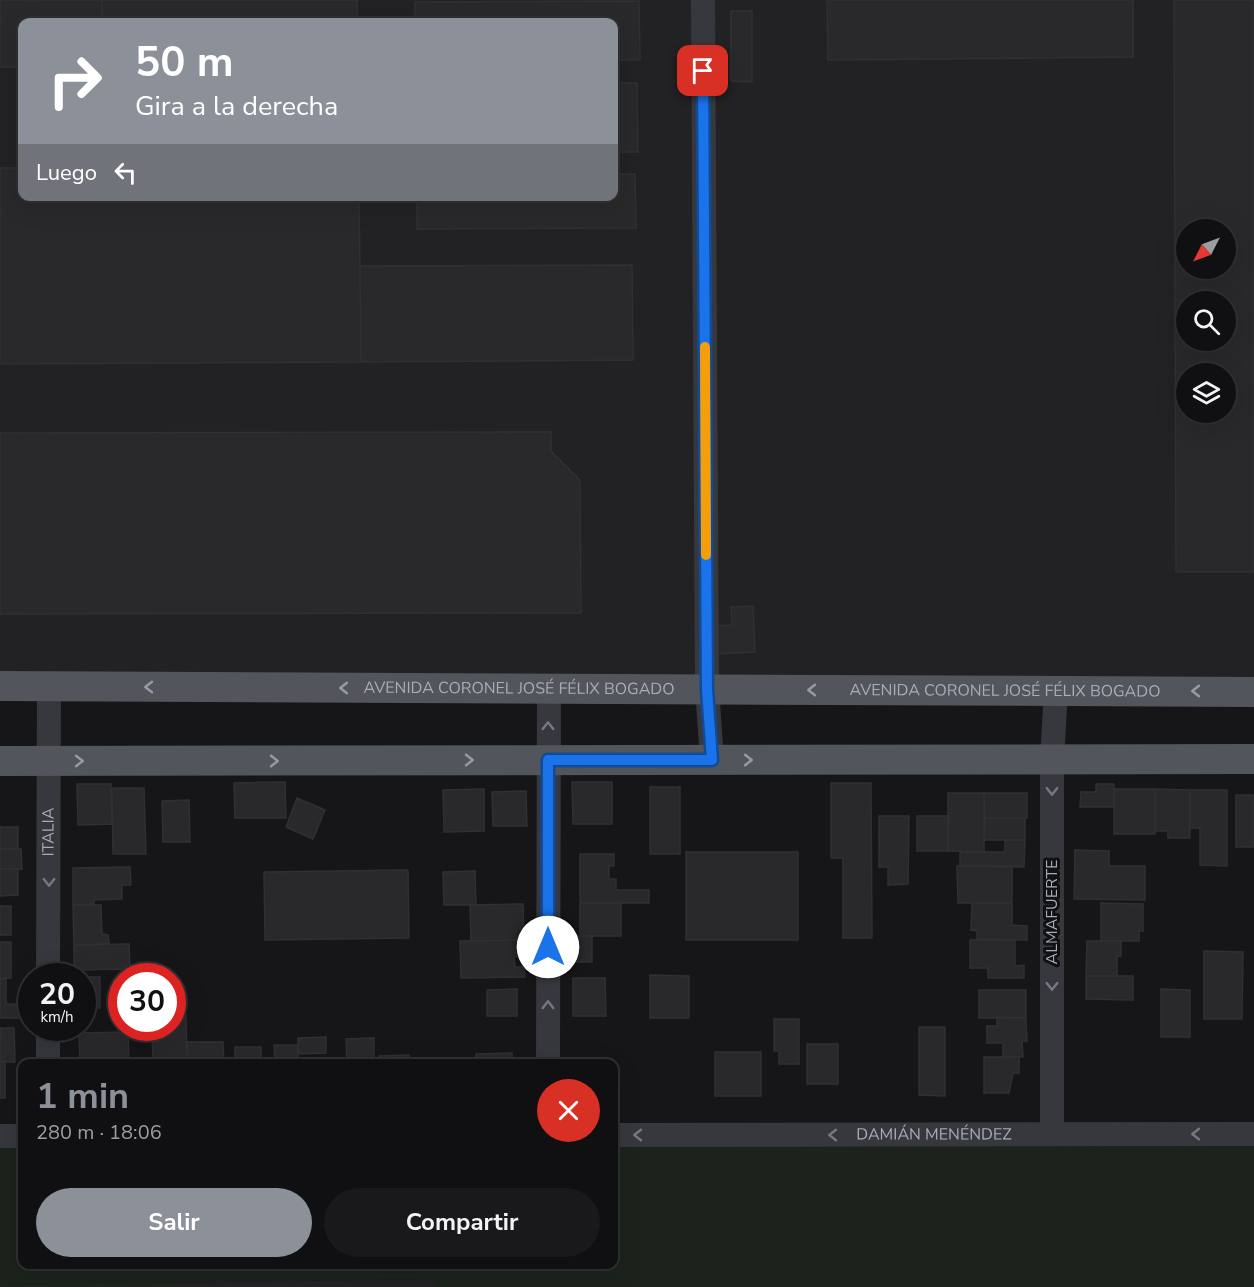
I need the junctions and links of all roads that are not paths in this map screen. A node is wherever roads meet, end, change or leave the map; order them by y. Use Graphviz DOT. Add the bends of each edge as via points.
graph roads {
  1 [pos="702,0"];
  2 [pos="0,686"];
  3 [pos="49,687"];
  4 [pos="549,689"];
  5 [pos="707,689"];
  6 [pos="1056,691"];
  7 [pos="1254,692"];
  8 [pos="1052,759"];
  9 [pos="1254,759"];
  10 [pos="548,760"];
  11 [pos="712,760"];
  12 [pos="0,761"];
  13 [pos="49,761"];
  14 [pos="48,963"];
  15 [pos="48,1041"];
  16 [pos="48,1059"];
  17 [pos="549,1059"];
  18 [pos="1052,1134"];
  19 [pos="1254,1134"];
  20 [pos="618,1135"];
  21 [pos="0,1136"];
  22 [pos="18,1136"];
  1 -- 5 [label="street"];
  2 -- 3 [label="main road, AVENIDA CORONEL JOSÉ FÉLIX BOGADO"];
  4 -- 3 [label="main road, AVENIDA CORONEL JOSÉ FÉLIX BOGADO, one-way"];
  3 -- 13 [label="street, ITALIA"];
  4 -- 5 [label="main road, AVENIDA CORONEL JOSÉ FÉLIX BOGADO"];
  10 -- 4 [label="street, one-way"];
  6 -- 5 [label="main road, AVENIDA CORONEL JOSÉ FÉLIX BOGADO, one-way"];
  5 -- 11 [label="street"];
  7 -- 6 [label="main road, AVENIDA CORONEL JOSÉ FÉLIX BOGADO, one-way"];
  6 -- 8 [label="street, ALMAFUERTE"];
  8 -- 9 [label="main road"];
  11 -- 8 [label="main road, one-way"];
  8 -- 18 [label="street, ALMAFUERTE, one-way"];
  10 -- 11 [label="main road"];
  13 -- 10 [label="main road, one-way"];
  17 -- 10 [label="street, one-way"];
  12 -- 13 [label="main road"];
  13 -- 14 [label="street, ITALIA, one-way"];
  15 -- 16 [label="street"];
  19 -- 18 [label="street, DAMIÁN MENÉNDEZ, one-way"];
  18 -- 20 [label="street, DAMIÁN MENÉNDEZ, one-way"];
  21 -- 22 [label="street"];
}
